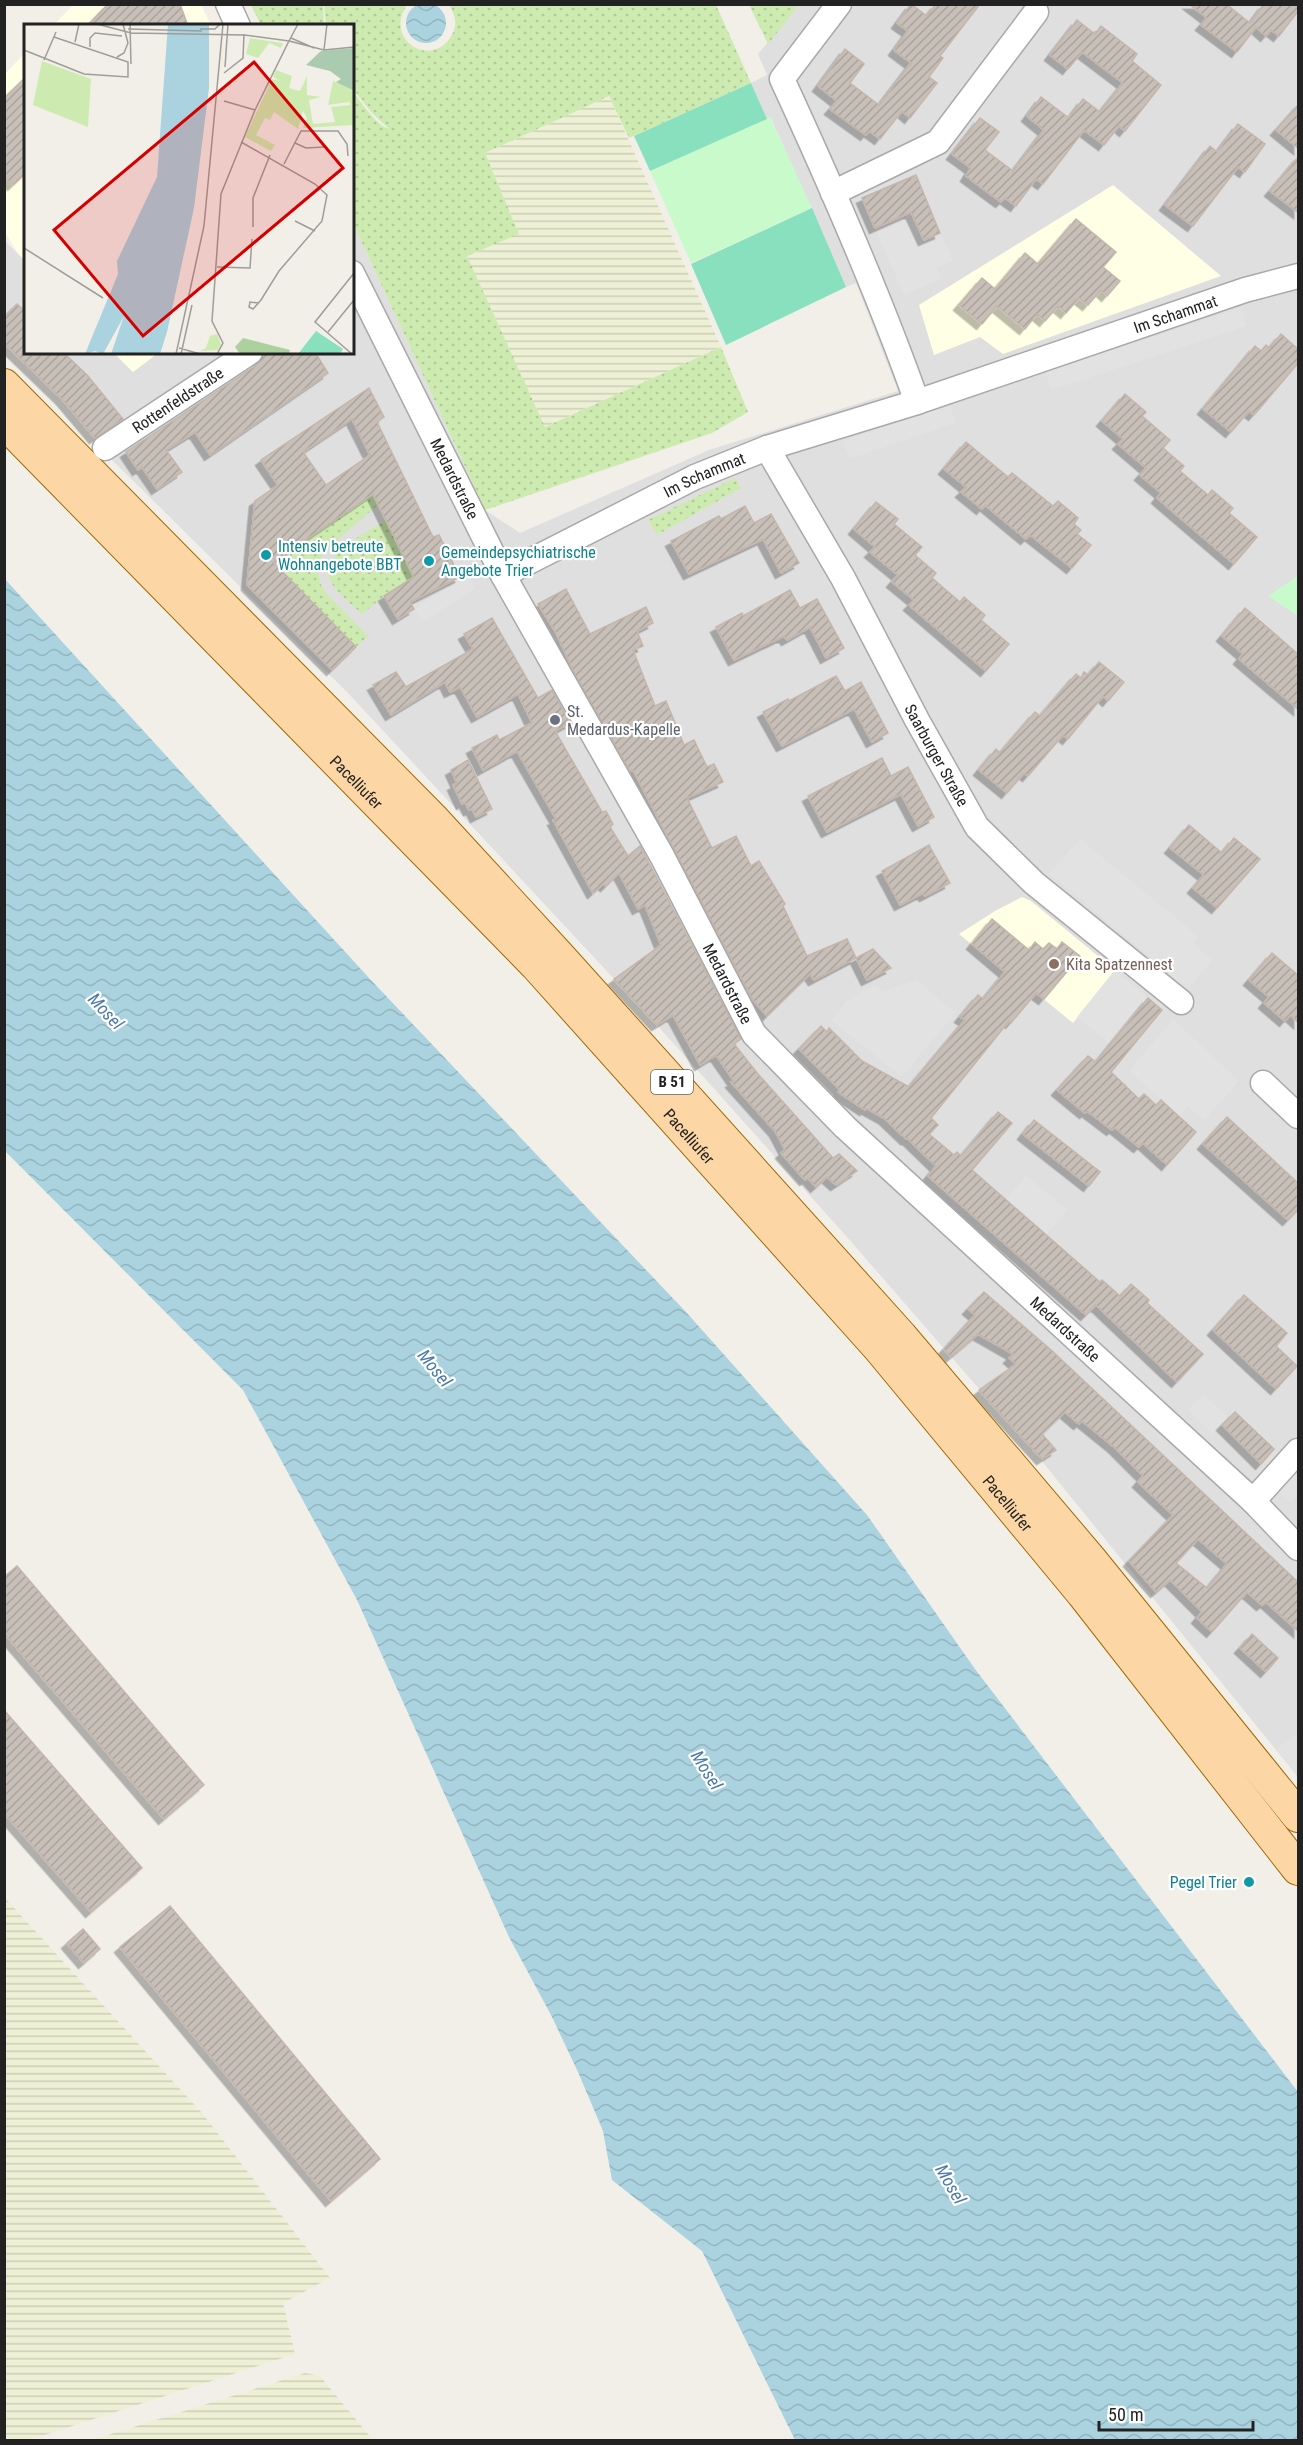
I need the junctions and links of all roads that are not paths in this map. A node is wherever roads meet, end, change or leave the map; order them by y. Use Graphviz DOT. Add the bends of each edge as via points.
graph roads {
  1 [pos="228,4"];
  2 [pos="839,4"];
  3 [pos="1036,12"];
  4 [pos="237,24"];
  5 [pos="833,193"];
  6 [pos="1299,276"];
  7 [pos="354,280"];
  8 [pos="247,354"];
  9 [pos="4,385"];
  10 [pos="917,402"];
  11 [pos="4,422"];
  12 [pos="105,448"];
  13 [pos="767,448"];
  14 [pos="503,575"];
  15 [pos="1180,1002"];
  16 [pos="1263,1083"];
  17 [pos="1299,1116"];
  18 [pos="1299,1451"];
  19 [pos="1252,1501"];
  20 [pos="1299,1548"];
  21 [pos="1299,1816"];
  22 [pos="1299,1869"];
  1 -- 4 [label="street"];
  2 -- 5 [label="street" via="782,79"];
  3 -- 5 [label="street" via="938,142"];
  5 -- 10 [label="street"];
  6 -- 10 [label="street, Im Schammat" via="1245,290"];
  7 -- 14 [label="street, Medardstraße"];
  8 -- 12 [label="street, Rottenfeldstraße"];
  9 -- 21 [label="main road, Pacelliufer / B 51" via="434,820 559,956 901,1336 1091,1560"];
  10 -- 13 [label="street, Im Schammat"];
  11 -- 22 [label="main road, Pacelliufer / B 51" via="536,965 879,1348 1083,1594"];
  13 -- 14 [label="street, Im Schammat" via="695,477"];
  13 -- 15 [label="street, Saarburger Straße" via="843,578 977,827 1034,883"];
  14 -- 19 [label="street, Medardstraße" via="662,856 754,1034 846,1127"];
  16 -- 17 [label="street"];
  18 -- 19 [label="street"];
  19 -- 20 [label="street, Medardstraße"];
}
